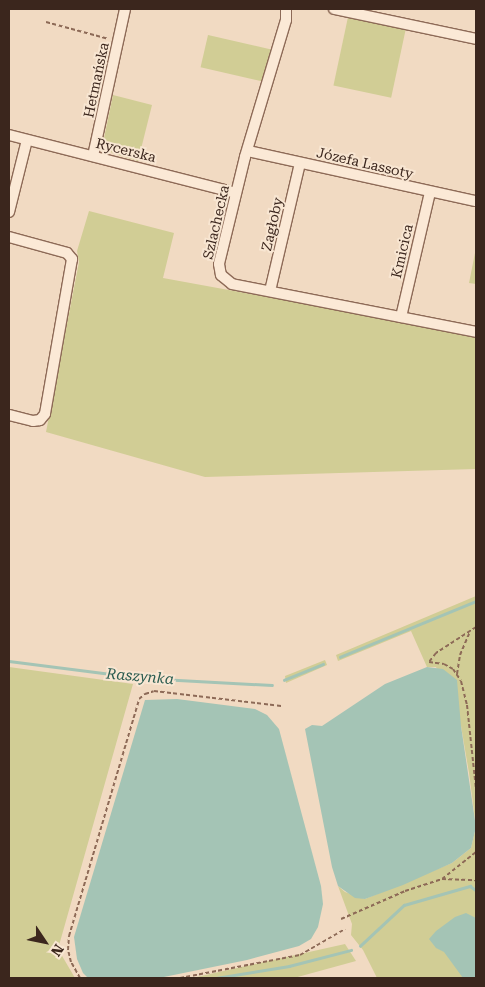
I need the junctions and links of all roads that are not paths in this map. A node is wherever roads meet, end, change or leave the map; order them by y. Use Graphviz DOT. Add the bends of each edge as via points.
graph roads {
  1 [pos="125,9"];
  2 [pos="286,9"];
  3 [pos="334,9"];
  4 [pos="476,40"];
  5 [pos="9,135"];
  6 [pos="27,140"];
  7 [pos="248,151"];
  8 [pos="93,156"];
  9 [pos="300,162"];
  10 [pos="430,192"];
  11 [pos="236,193"];
  12 [pos="476,201"];
  13 [pos="9,212"];
  14 [pos="9,237"];
  15 [pos="270,292"];
  16 [pos="401,317"];
  17 [pos="476,332"];
  18 [pos="9,415"];
  1 -- 8 [label="street, Hetmańska"];
  2 -- 7 [label="street, Szlachecka" via="286,20"];
  3 -- 4 [label="street"];
  5 -- 6 [label="street, Rycerska"];
  6 -- 8 [label="street, Rycerska"];
  6 -- 13 [label="street"];
  7 -- 9 [label="street, Józefa Lassoty"];
  7 -- 11 [label="street, Szlachecka"];
  8 -- 11 [label="street, Rycerska"];
  9 -- 10 [label="street, Józefa Lassoty"];
  9 -- 15 [label="street, Zagłoby"];
  10 -- 12 [label="street, Józefa Lassoty"];
  10 -- 16 [label="street, Kmicica"];
  11 -- 15 [label="street, Szlachecka" via="219,264 221,275 232,284"];
  14 -- 18 [label="street" via="67,253 72,259 45,414 33,422"];
  15 -- 16 [label="street, Szlachecka"];
  16 -- 17 [label="street, Szlachecka"];
}
